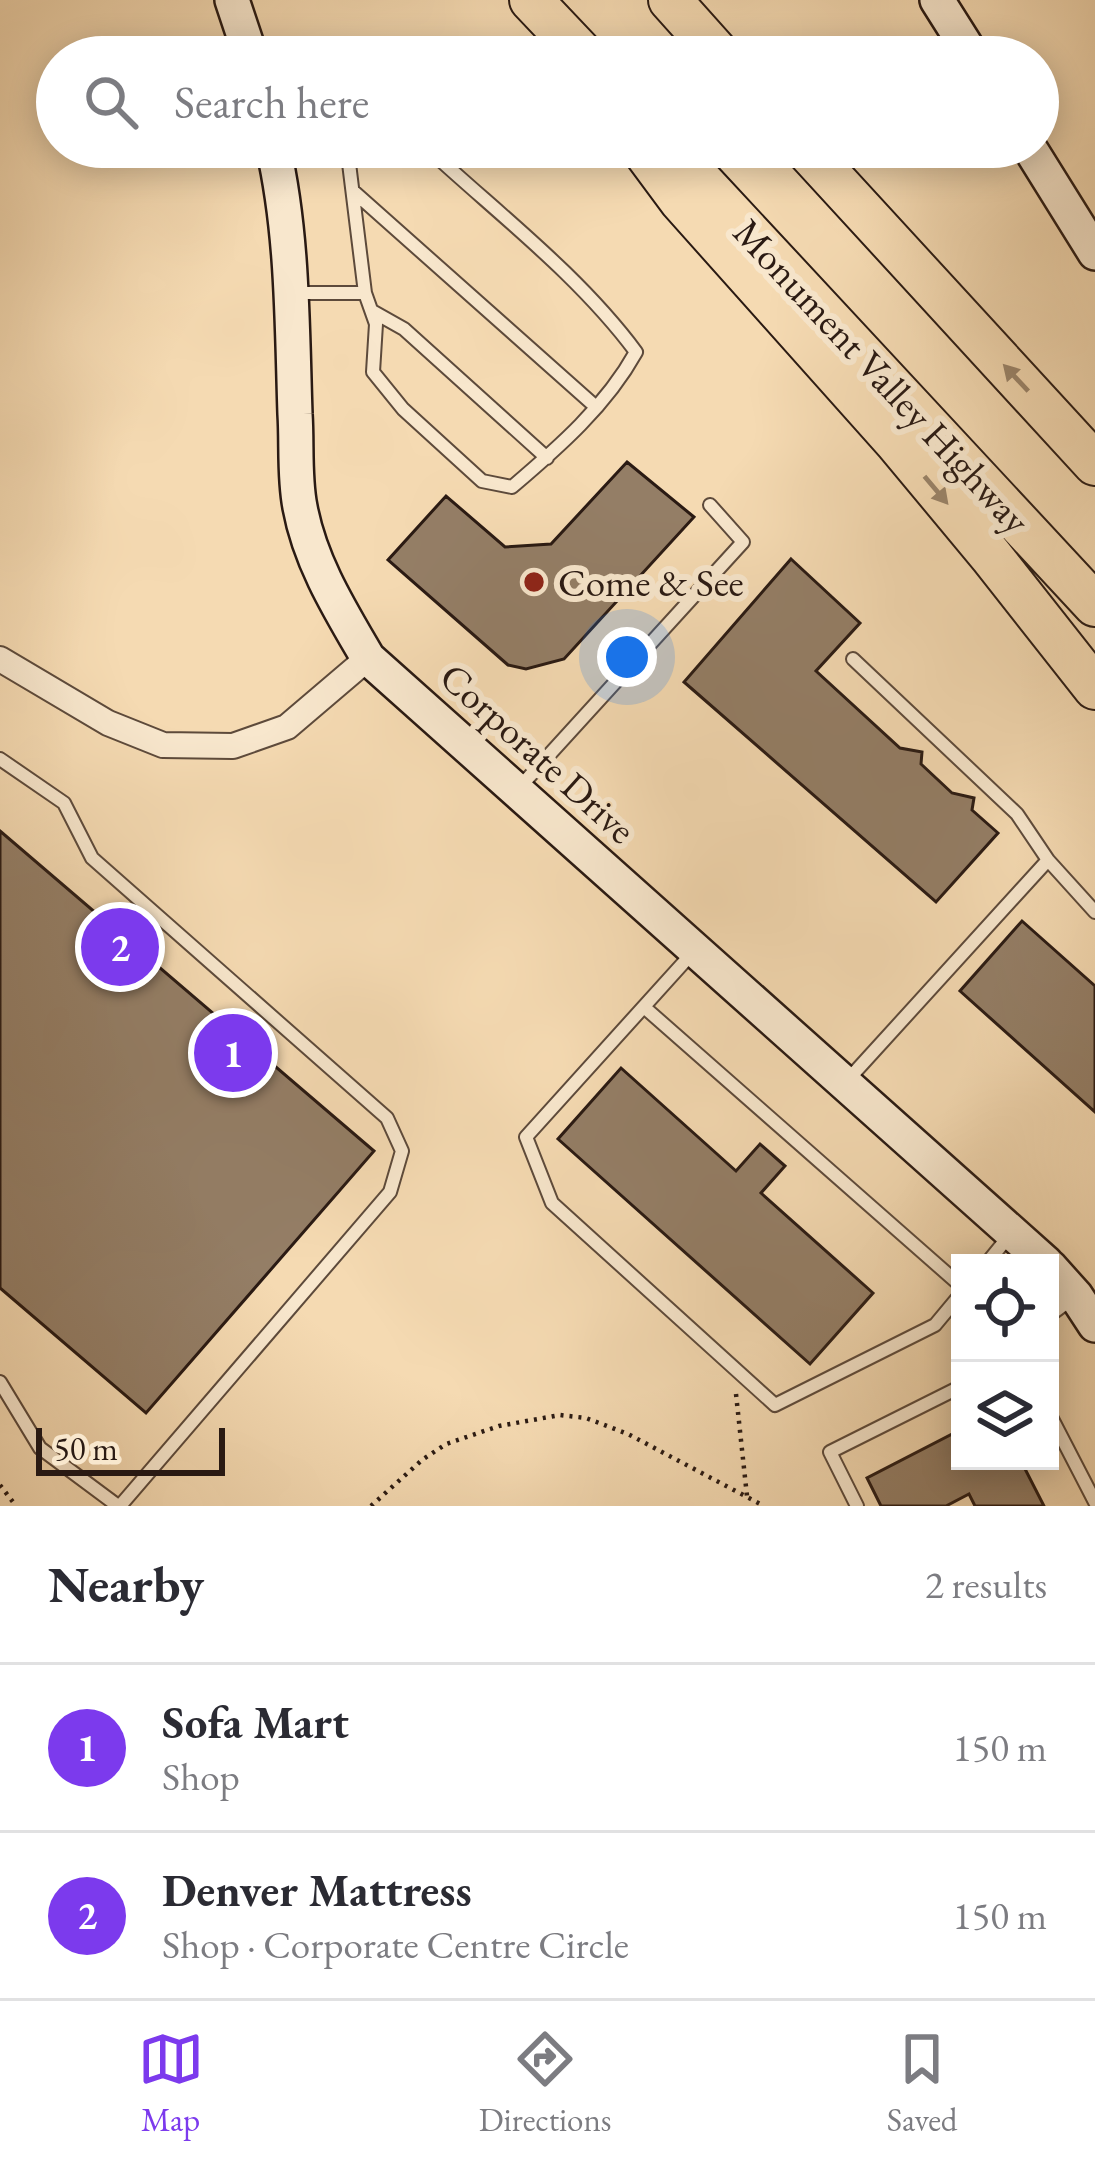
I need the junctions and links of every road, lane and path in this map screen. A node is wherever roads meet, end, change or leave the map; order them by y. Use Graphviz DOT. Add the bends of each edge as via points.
graph roads {
  1 [pos="232,0"];
  2 [pos="531,0"];
  3 [pos="670,0"];
  4 [pos="938,0"];
  5 [pos="243,36"];
  6 [pos="565,36"];
  7 [pos="702,36"];
  8 [pos="960,36"];
  9 [pos="278,168"];
  10 [pos="349,168"];
  11 [pos="449,168"];
  12 [pos="657,168"];
  13 [pos="689,168"];
  14 [pos="823,168"];
  15 [pos="1042,168"];
  16 [pos="352,190"];
  17 [pos="1095,253"];
  18 [pos="290,293"];
  19 [pos="364,293"];
  20 [pos="371,311"];
  21 [pos="596,407"];
  22 [pos="547,458"];
  23 [pos="1095,464"];
  24 [pos="710,505"];
  25 [pos="1095,605"];
  26 [pos="368,658"];
  27 [pos="0,659"];
  28 [pos="853,659"];
  29 [pos="1095,688"];
  30 [pos="0,759"];
  31 [pos="518,790"];
  32 [pos="1048,860"];
  33 [pos="1095,912"];
  34 [pos="695,949"];
  35 [pos="644,1006"];
  36 [pos="845,1083"];
  37 [pos="1012,1232"];
  38 [pos="994,1254"];
  39 [pos="1036,1254"];
  40 [pos="951,1277"];
  41 [pos="1063,1305"];
  42 [pos="951,1306"];
  43 [pos="1095,1325"];
  44 [pos="734,1367"];
  45 [pos="0,1382"];
  46 [pos="951,1392"];
  47 [pos="1059,1432"];
  48 [pos="0,1485"];
  49 [pos="747,1496"];
  50 [pos="1095,1502"];
  51 [pos="16,1506"];
  52 [pos="119,1506"];
  53 [pos="371,1506"];
  54 [pos="764,1506"];
  55 [pos="856,1506"];
  1 -- 5 [label="street"];
  2 -- 6 [label="highway"];
  3 -- 7 [label="highway"];
  4 -- 8 [label="street"];
  9 -- 18 [label="street, Corporate Drive"];
  10 -- 16 [label="lane"];
  11 -- 21 [label="lane" via="564,272 636,352"];
  12 -- 29 [label="highway, one-way" via="910,459"];
  13 -- 25 [label="highway, Monument Valley Highway"];
  23 -- 14 [label="highway, one-way"];
  15 -- 17 [label="street"];
  16 -- 19 [label="lane"];
  16 -- 21 [label="lane"];
  18 -- 19 [label="lane"];
  18 -- 26 [label="street, Corporate Drive" via="299,505 314,559"];
  19 -- 20 [label="lane"];
  20 -- 22 [label="lane" via="404,329"];
  20 -- 22 [label="lane" via="373,372 482,482 512,487"];
  21 -- 22 [label="lane"];
  24 -- 31 [label="lane" via="743,542"];
  26 -- 27 [label="street" via="287,727 233,746 163,745 108,723"];
  26 -- 31 [label="street, Corporate Drive"];
  28 -- 32 [label="lane" via="1017,814"];
  30 -- 52 [label="lane" via="64,803 92,858 387,1118 402,1151 390,1192"];
  31 -- 34 [label="street, Corporate Drive"];
  32 -- 33 [label="lane"];
  32 -- 36 [label="lane"];
  34 -- 35 [label="lane"];
  34 -- 36 [label="street, Corporate Drive"];
  35 -- 40 [label="lane"];
  35 -- 44 [label="lane" via="526,1137 552,1203"];
  36 -- 37 [label="street, Corporate Drive"];
  37 -- 38 [label="lane"];
  37 -- 39 [label="street, Corporate Drive"];
  41 -- 43 [label="street, Corporate Drive"];
  42 -- 44 [label="lane" via="935,1325 775,1405"];
  44 -- 49 [label="path"];
  45 -- 52 [label="lane" via="40,1448"];
  46 -- 55 [label="lane" via="830,1452"];
  47 -- 50 [label="lane"];
  48 -- 51 [label="path"];
  49 -- 53 [label="path" via="628,1434 560,1415 446,1444"];
  49 -- 54 [label="path"];
}
